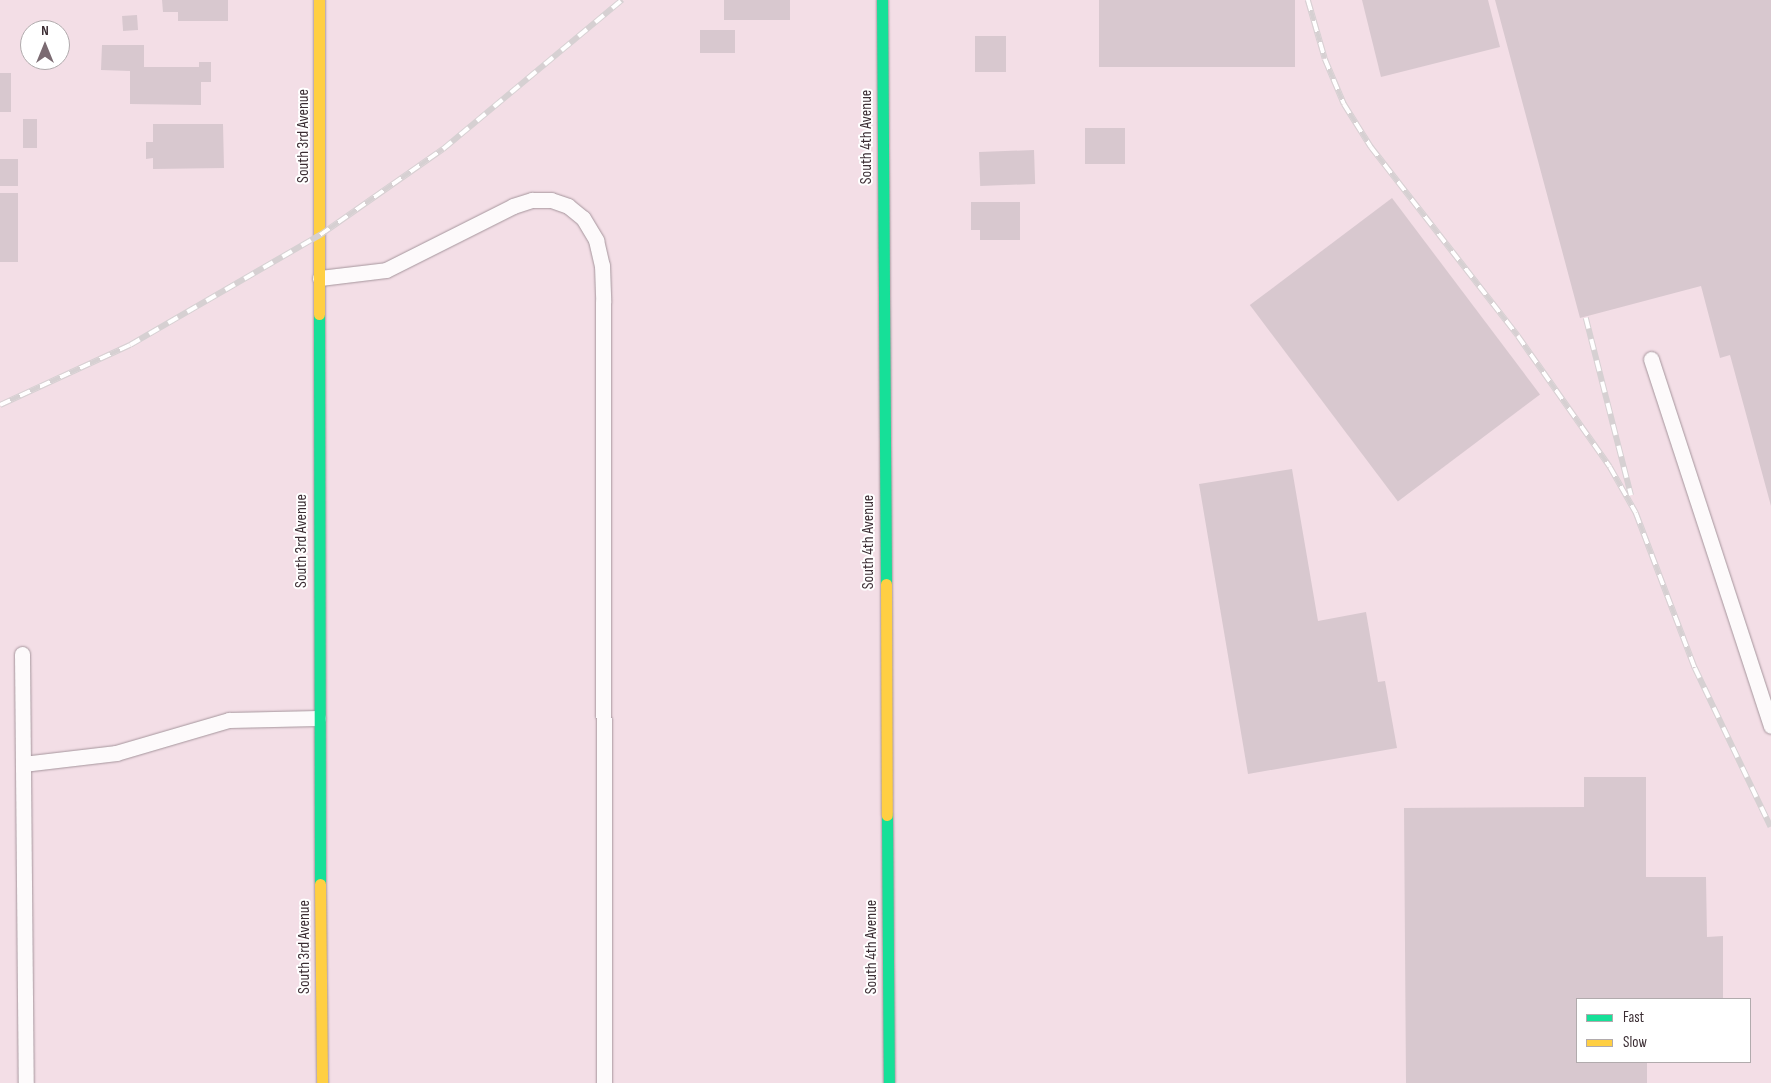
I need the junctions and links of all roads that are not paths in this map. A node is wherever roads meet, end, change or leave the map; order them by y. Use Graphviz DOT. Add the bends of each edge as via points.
graph roads {
  1 [pos="319,0"];
  2 [pos="882,0"];
  3 [pos="320,278"];
  4 [pos="1651,359"];
  5 [pos="22,654"];
  6 [pos="318,718"];
  7 [pos="1771,726"];
  8 [pos="24,764"];
  9 [pos="26,1083"];
  10 [pos="322,1083"];
  11 [pos="604,1083"];
  12 [pos="889,1083"];
  1 -- 3 [label="street, South 3rd Avenue"];
  2 -- 12 [label="street, South 4th Avenue"];
  3 -- 6 [label="street, South 3rd Avenue"];
  3 -- 11 [label="lane" via="386,270 513,206 532,200 551,200 568,206 583,218 596,240 602,265 603,302"];
  4 -- 7 [label="lane"];
  5 -- 8 [label="lane"];
  6 -- 8 [label="lane" via="229,720 116,753"];
  6 -- 10 [label="street, South 3rd Avenue"];
  8 -- 9 [label="lane"];
}
